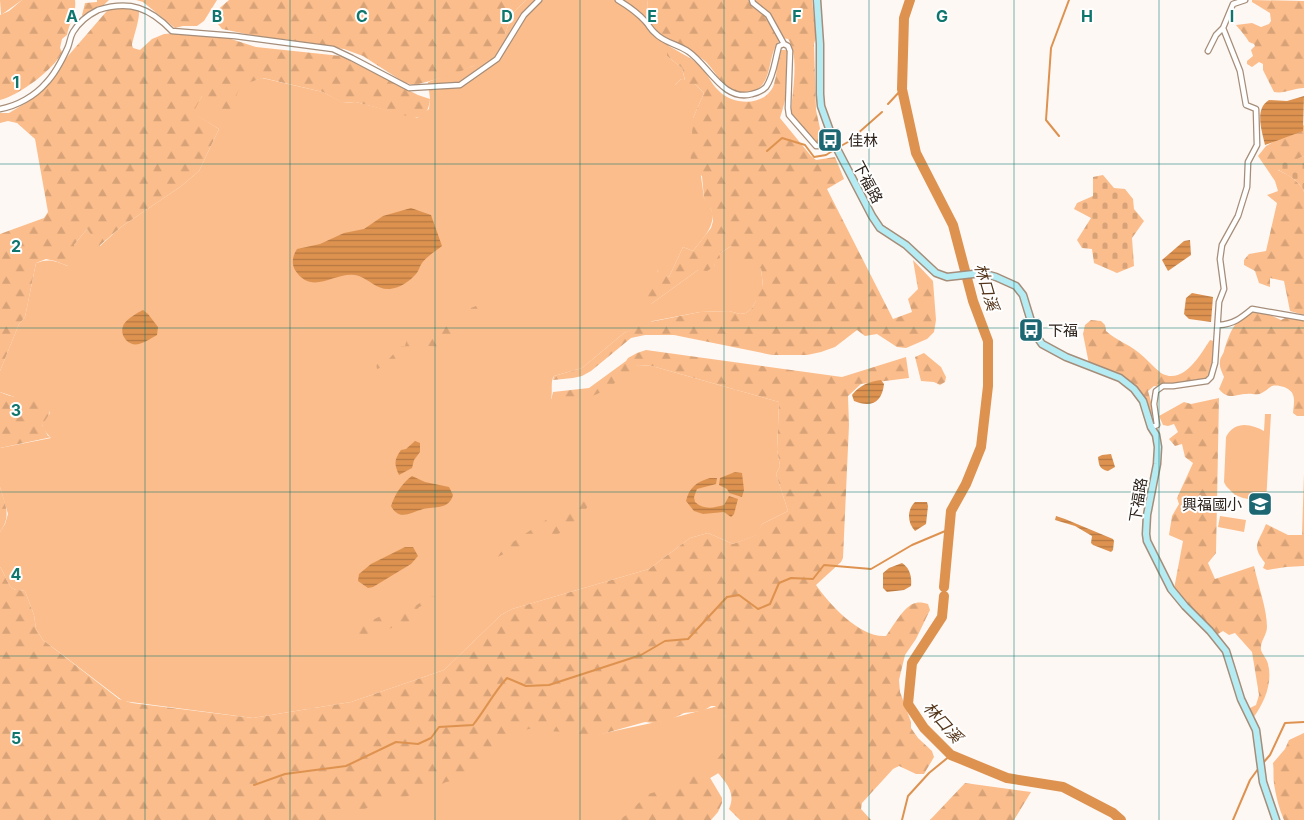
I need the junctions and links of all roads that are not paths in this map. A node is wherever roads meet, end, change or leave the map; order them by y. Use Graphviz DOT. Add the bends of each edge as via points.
graph roads {
  1 [pos="539,0"];
  2 [pos="618,0"];
  3 [pos="752,0"];
  4 [pos="817,0"];
  5 [pos="1245,0"];
  6 [pos="1223,28"];
  7 [pos="784,44"];
  8 [pos="1208,51"];
  9 [pos="0,109"];
  10 [pos="835,145"];
  11 [pos="1304,318"];
  12 [pos="1219,324"];
  13 [pos="1152,427"];
  14 [pos="1276,820"];
  1 -- 9 [label="street" via="524,14 498,59 460,85 409,88 333,50 172,31 145,8 129,2 108,5 87,15 72,33 68,47 47,83 16,105"];
  2 -- 7 [label="street" via="633,9 655,34 688,51 732,93 744,96 765,88 779,46"];
  3 -- 7 [label="street" via="768,15"];
  4 -- 10 [label="main road, 下福路" via="821,106"];
  5 -- 6 [label="street" via="1233,4"];
  6 -- 8 [label="street"];
  6 -- 12 [label="street" via="1240,70 1246,105 1256,109 1257,145 1248,162 1247,187 1238,216 1222,245 1220,259 1224,289 1219,302"];
  7 -- 10 [label="street" via="790,51 789,115 816,146"];
  10 -- 13 [label="main road, 下福路" via="880,228 906,245 936,273 952,277 982,273 1016,286 1023,295 1035,334 1042,344 1066,358 1120,378 1143,401"];
  11 -- 12 [label="street" via="1252,309 1239,320"];
  12 -- 13 [label="street" via="1211,377 1207,381 1162,386 1156,391 1157,425"];
  13 -- 14 [label="main road, 下福路" via="1158,455 1149,500 1147,541 1171,589 1226,651 1241,698 1256,730 1264,782"];
}
